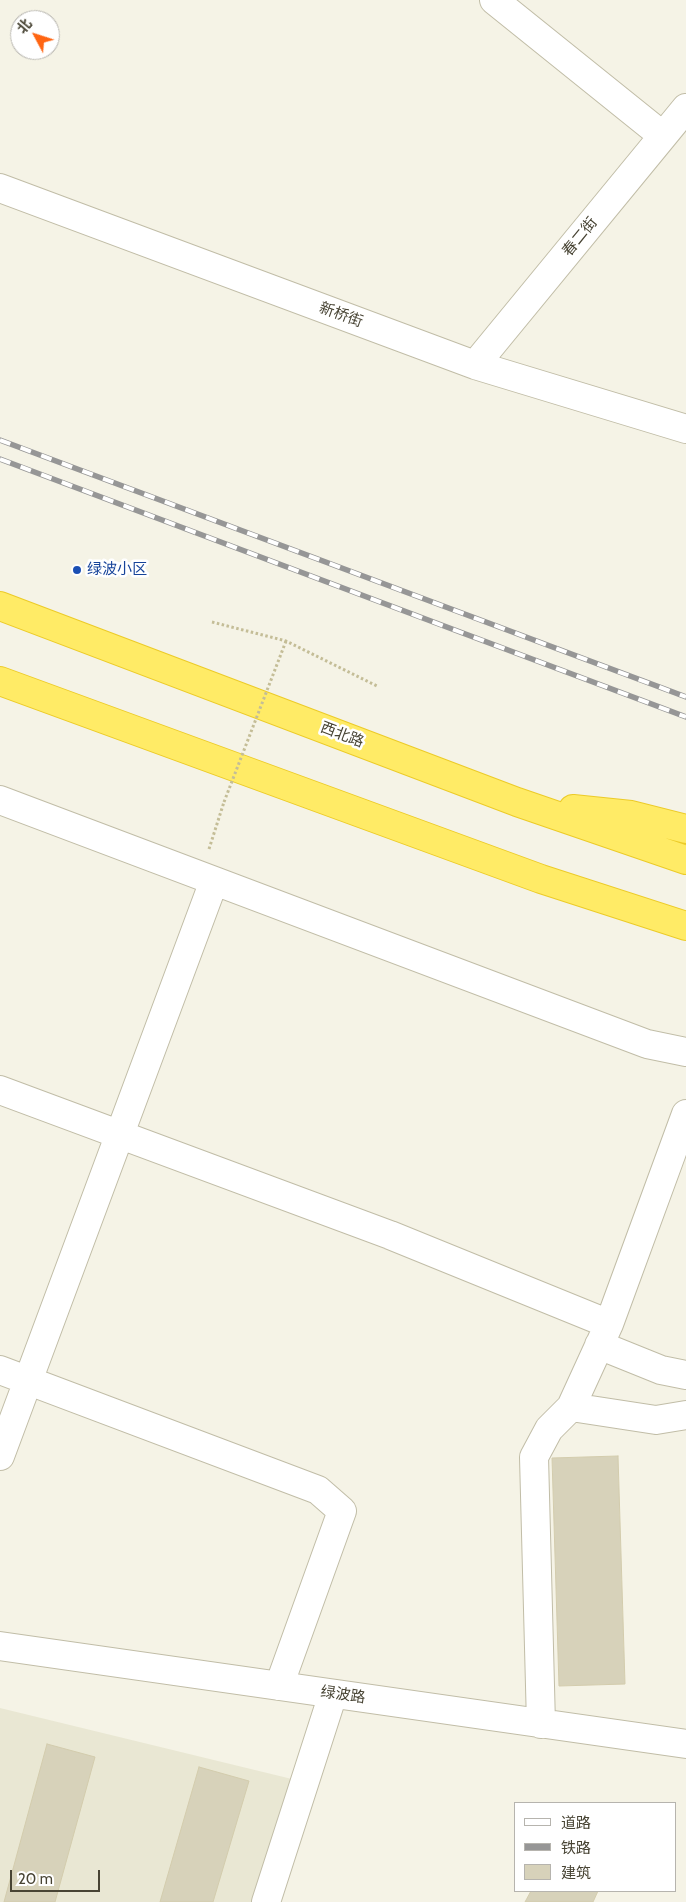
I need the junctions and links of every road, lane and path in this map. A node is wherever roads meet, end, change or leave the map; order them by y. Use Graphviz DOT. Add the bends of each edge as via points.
graph roads {
  1 [pos="494,0"];
  2 [pos="686,108"];
  3 [pos="663,136"];
  4 [pos="0,188"];
  5 [pos="475,365"];
  6 [pos="686,429"];
  7 [pos="0,606"];
  8 [pos="212,622"];
  9 [pos="286,641"];
  10 [pos="0,681"];
  11 [pos="377,686"];
  12 [pos="0,800"];
  13 [pos="517,802"];
  14 [pos="686,829"];
  15 [pos="686,860"];
  16 [pos="210,869"];
  17 [pos="521,872"];
  18 [pos="686,926"];
  19 [pos="686,942"];
  20 [pos="686,1052"];
  21 [pos="0,1090"];
  22 [pos="686,1114"];
  23 [pos="120,1135"];
  24 [pos="604,1335"];
  25 [pos="0,1370"];
  26 [pos="686,1375"];
  27 [pos="28,1381"];
  28 [pos="571,1407"];
  29 [pos="686,1415"];
  30 [pos="0,1456"];
  31 [pos="0,1646"];
  32 [pos="279,1686"];
  33 [pos="333,1694"];
  34 [pos="541,1724"];
  35 [pos="686,1744"];
  36 [pos="266,1902"];
  1 -- 3 [label="street"];
  2 -- 3 [label="street, 春二街"];
  3 -- 5 [label="street, 春二街"];
  4 -- 5 [label="street, 新桥街"];
  5 -- 6 [label="street, 新桥街"];
  7 -- 13 [label="highway, 西北路"];
  8 -- 9 [label="path"];
  9 -- 11 [label="path"];
  9 -- 16 [label="path, bridge" via="224,802"];
  10 -- 17 [label="highway"];
  12 -- 16 [label="street"];
  13 -- 14 [label="highway" via="631,815"];
  13 -- 15 [label="highway, 西北路"];
  16 -- 20 [label="street" via="647,1044"];
  16 -- 23 [label="street"];
  17 -- 18 [label="highway"];
  17 -- 19 [label="highway"];
  21 -- 23 [label="street"];
  22 -- 24 [label="street"];
  23 -- 24 [label="street" via="390,1235"];
  23 -- 27 [label="street"];
  24 -- 26 [label="street" via="661,1370"];
  24 -- 28 [label="street"];
  25 -- 27 [label="street"];
  27 -- 30 [label="street"];
  27 -- 32 [label="street" via="318,1490 342,1511"];
  28 -- 29 [label="street" via="656,1420"];
  28 -- 34 [label="street" via="549,1429 534,1457"];
  31 -- 32 [label="street, 绿波路"];
  32 -- 33 [label="street, 绿波路"];
  33 -- 34 [label="street, 绿波路"];
  33 -- 36 [label="street"];
  34 -- 35 [label="street, 绿波路"];
}
